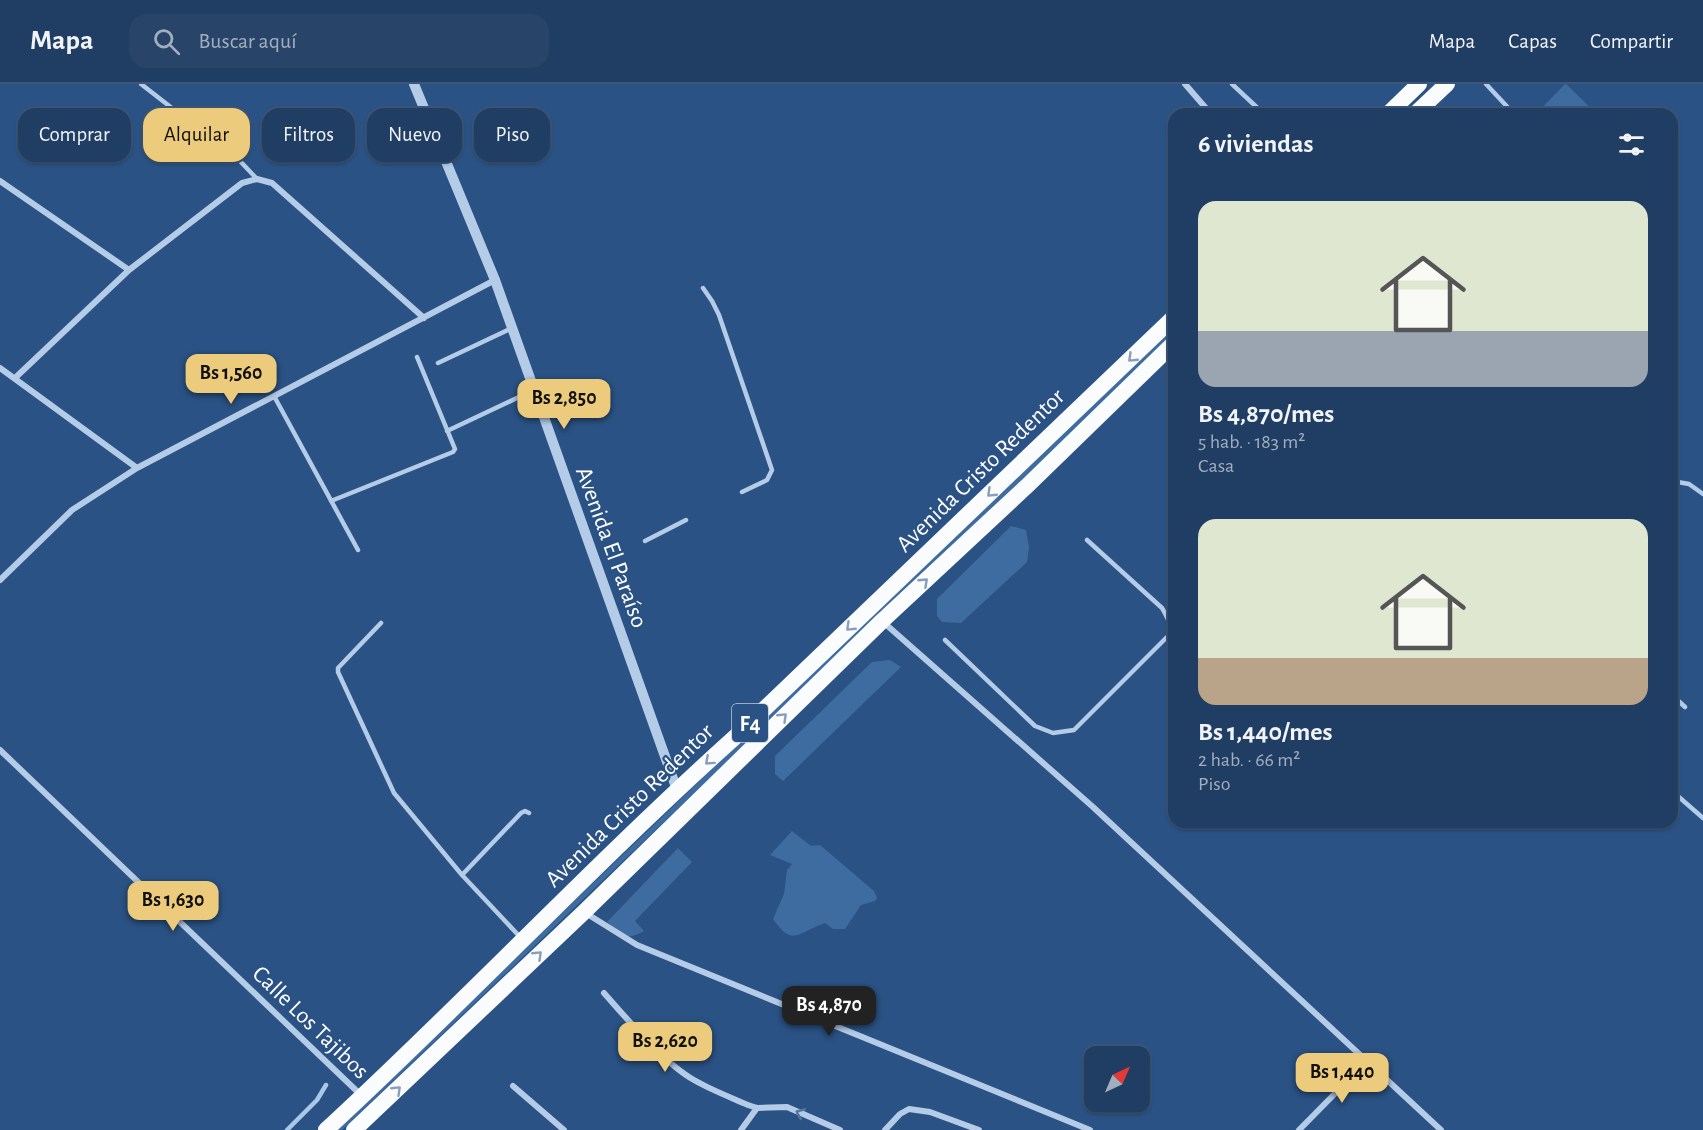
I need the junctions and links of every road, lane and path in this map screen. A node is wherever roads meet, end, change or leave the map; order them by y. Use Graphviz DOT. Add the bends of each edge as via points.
graph roads {
  1 [pos="141,84"];
  2 [pos="414,84"];
  3 [pos="1185,84"];
  4 [pos="1232,84"];
  5 [pos="1419,84"];
  6 [pos="1447,84"];
  7 [pos="1486,84"];
  8 [pos="1206,108"];
  9 [pos="1258,108"];
  10 [pos="1394,108"];
  11 [pos="1421,108"];
  12 [pos="1508,108"];
  13 [pos="257,179"];
  14 [pos="0,181"];
  15 [pos="129,270"];
  16 [pos="495,280"];
  17 [pos="703,288"];
  18 [pos="424,318"];
  19 [pos="1168,323"];
  20 [pos="512,328"];
  21 [pos="1168,350"];
  22 [pos="417,357"];
  23 [pos="438,363"];
  24 [pos="0,368"];
  25 [pos="15,378"];
  26 [pos="534,390"];
  27 [pos="274,396"];
  28 [pos="447,431"];
  29 [pos="137,468"];
  30 [pos="1678,482"];
  31 [pos="742,492"];
  32 [pos="1703,494"];
  33 [pos="331,501"];
  34 [pos="686,520"];
  35 [pos="1087,540"];
  36 [pos="645,542"];
  37 [pos="358,550"];
  38 [pos="0,580"];
  39 [pos="1168,618"];
  40 [pos="882,621"];
  41 [pos="381,623"];
  42 [pos="1168,636"];
  43 [pos="945,640"];
  44 [pos="1678,701"];
  45 [pos="1685,707"];
  46 [pos="0,750"];
  47 [pos="677,790"];
  48 [pos="1678,796"];
  49 [pos="529,813"];
  50 [pos="1703,819"];
  51 [pos="462,874"];
  52 [pos="584,912"];
  53 [pos="523,940"];
  54 [pos="604,993"];
  55 [pos="1367,1061"];
  56 [pos="513,1086"];
  57 [pos="363,1096"];
  58 [pos="756,1108"];
  59 [pos="326,1130"];
  60 [pos="354,1130"];
  61 [pos="564,1130"];
  62 [pos="741,1130"];
  63 [pos="840,1130"];
  64 [pos="885,1130"];
  65 [pos="979,1130"];
  66 [pos="1090,1130"];
  67 [pos="1299,1130"];
  68 [pos="1442,1130"];
  1 -- 13 [label="lane" via="240,161"];
  2 -- 16 [label="street, Avenida El Paraíso"];
  3 -- 8 [label="street"];
  4 -- 9 [label="lane"];
  5 -- 10 [label="highway"];
  6 -- 11 [label="highway"];
  7 -- 12 [label="lane"];
  13 -- 15 [label="street" via="242,183"];
  13 -- 18 [label="street" via="272,183"];
  14 -- 15 [label="street"];
  15 -- 25 [label="street"];
  16 -- 18 [label="street"];
  16 -- 20 [label="street, Avenida El Paraíso"];
  17 -- 31 [label="lane" via="719,315 771,470 767,480"];
  18 -- 27 [label="street"];
  19 -- 47 [label="highway, Avenida Cristo Redentor / F4, one-way"];
  20 -- 23 [label="lane"];
  20 -- 26 [label="street, Avenida El Paraíso"];
  40 -- 21 [label="highway, Avenida Cristo Redentor / F4, one-way"];
  22 -- 28 [label="lane"];
  24 -- 25 [label="street"];
  25 -- 29 [label="street"];
  26 -- 28 [label="lane"];
  26 -- 47 [label="street, Avenida El Paraíso"];
  27 -- 29 [label="street"];
  27 -- 33 [label="lane"];
  28 -- 33 [label="lane" via="456,447 453,452"];
  29 -- 38 [label="street" via="72,510"];
  30 -- 32 [label="lane"];
  33 -- 37 [label="lane"];
  34 -- 36 [label="lane"];
  35 -- 39 [label="lane" via="1162,608"];
  52 -- 40 [label="highway, Avenida Cristo Redentor / F4, one-way"];
  40 -- 55 [label="street" via="1092,807"];
  41 -- 51 [label="lane" via="338,672 394,793"];
  42 -- 43 [label="lane" via="1074,730 1053,733 1035,726"];
  44 -- 45 [label="lane"];
  46 -- 57 [label="street, Calle Los Tajibos"];
  47 -- 53 [label="highway, Avenida Cristo Redentor / F4"];
  48 -- 50 [label="lane"];
  49 -- 51 [label="lane" via="521,813"];
  51 -- 53 [label="lane"];
  60 -- 52 [label="highway, Avenida Cristo Redentor / F4, one-way"];
  52 -- 66 [label="street" via="636,945"];
  53 -- 57 [label="highway, Avenida Cristo Redentor / F4"];
  54 -- 58 [label="street" via="692,1079"];
  55 -- 67 [label="street"];
  55 -- 68 [label="street"];
  56 -- 61 [label="street"];
  57 -- 59 [label="highway, Avenida Cristo Redentor / F4"];
  58 -- 62 [label="street"];
  63 -- 58 [label="street, one-way" via="787,1107"];
  64 -- 65 [label="street" via="909,1109 930,1112"];
}
